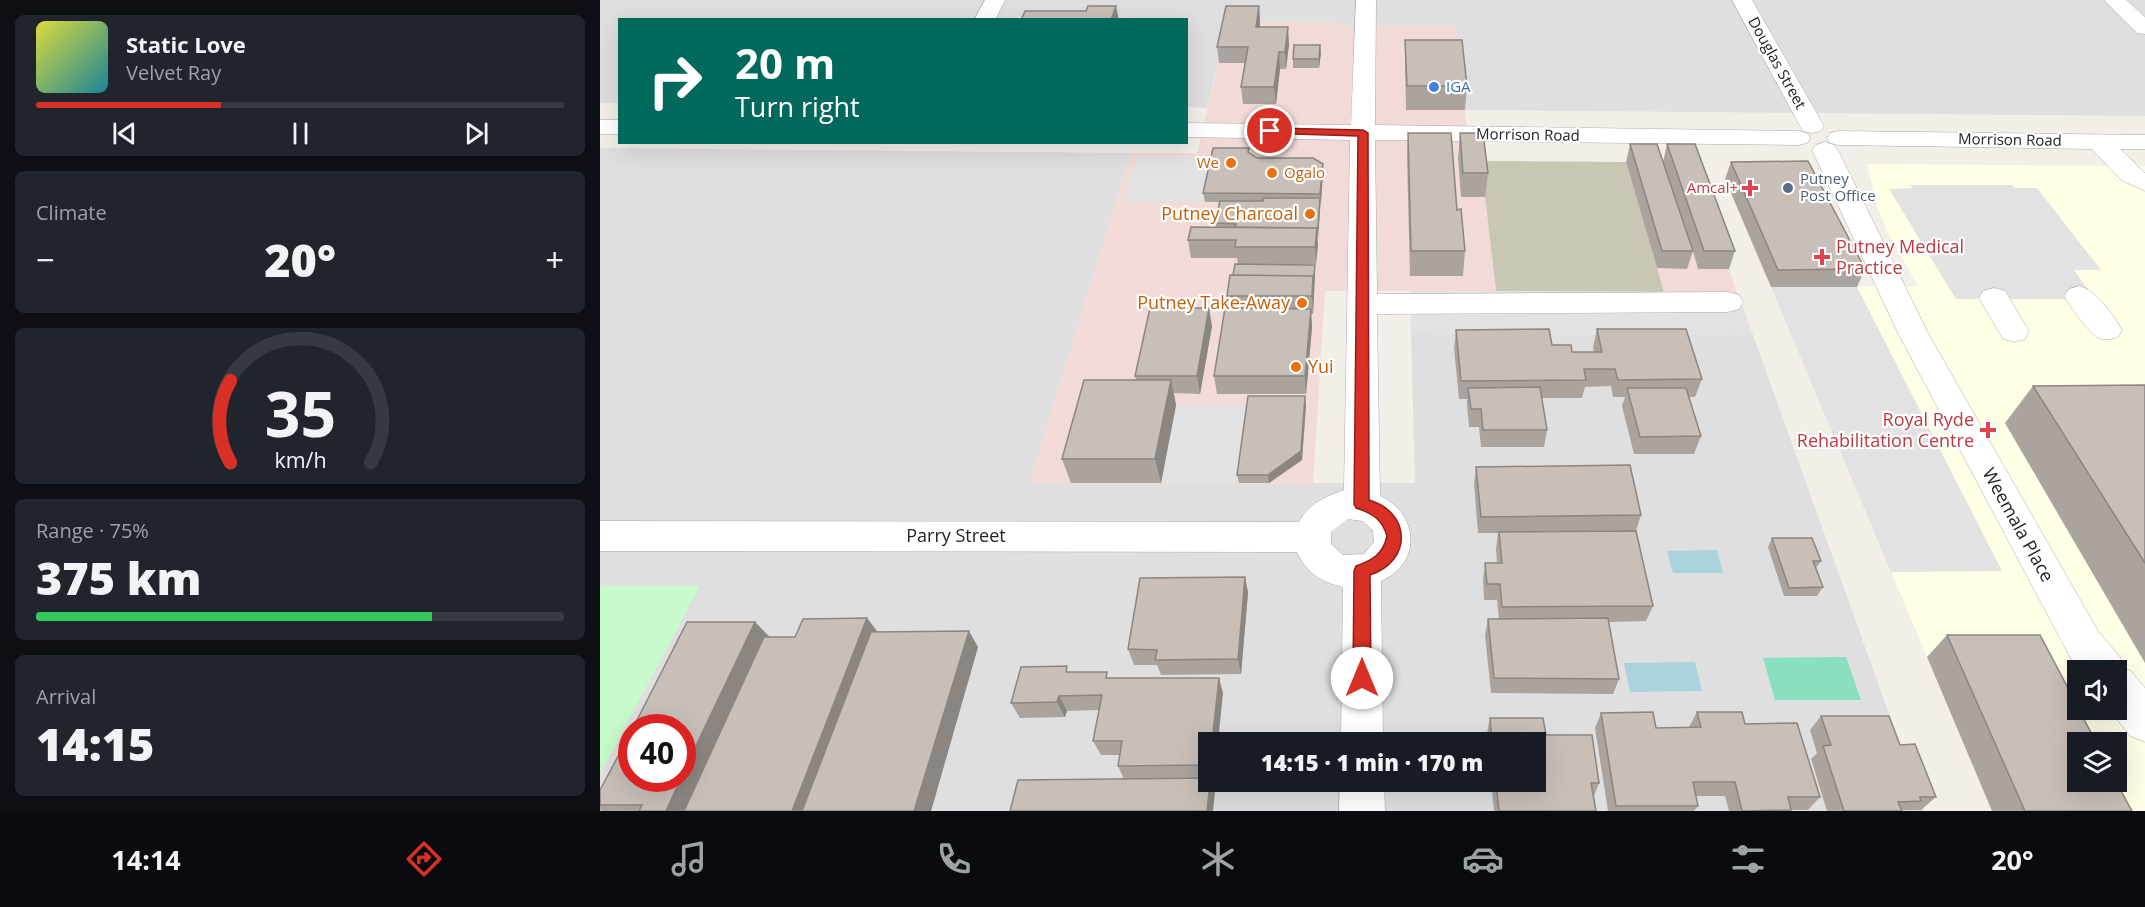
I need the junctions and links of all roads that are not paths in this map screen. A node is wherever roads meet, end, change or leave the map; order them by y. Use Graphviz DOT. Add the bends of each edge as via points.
graph roads {
  1 [pos="994,0"];
  2 [pos="1366,0"];
  3 [pos="1742,0"];
  4 [pos="2114,0"];
  5 [pos="985,18"];
  6 [pos="2145,28"];
  7 [pos="600,127"];
  8 [pos="618,127"];
  9 [pos="1188,130"];
  10 [pos="1363,133"];
  11 [pos="1818,138"];
  12 [pos="2099,141"];
  13 [pos="2145,142"];
  14 [pos="2145,183"];
  15 [pos="2079,296"];
  16 [pos="1994,298"];
  17 [pos="1728,302"];
  18 [pos="1363,304"];
  19 [pos="2107,330"];
  20 [pos="2014,331"];
  21 [pos="1362,504"];
  22 [pos="600,536"];
  23 [pos="1312,537"];
  24 [pos="1362,571"];
  25 [pos="2097,660"];
  26 [pos="2127,699"];
  27 [pos="2145,721"];
  28 [pos="1362,732"];
  29 [pos="1362,792"];
  30 [pos="1362,811"];
  1 -- 5 [label="street"];
  2 -- 10 [label="street"];
  3 -- 11 [label="street, Douglas Street"];
  4 -- 6 [label="street"];
  7 -- 8 [label="street"];
  9 -- 10 [label="street, Morrison Road"];
  10 -- 11 [label="street, Morrison Road"];
  10 -- 18 [label="street"];
  11 -- 12 [label="street, Morrison Road"];
  11 -- 25 [label="street, Weemala Place" via="1931,366 2084,644"];
  12 -- 13 [label="street, Morrison Road"];
  12 -- 14 [label="street" via="2130,175"];
  15 -- 19 [label="street"];
  16 -- 20 [label="street"];
  17 -- 18 [label="street"];
  18 -- 21 [label="street"];
  21 -- 23 [label="street" via="1341,506 1323,515"];
  21 -- 24 [label="street" via="1384,515 1395,536 1386,558"];
  22 -- 23 [label="street, Parry Street"];
  23 -- 24 [label="street" via="1326,564 1350,572"];
  24 -- 28 [label="street"];
  26 -- 27 [label="street"];
  29 -- 30 [label="street"];
}
